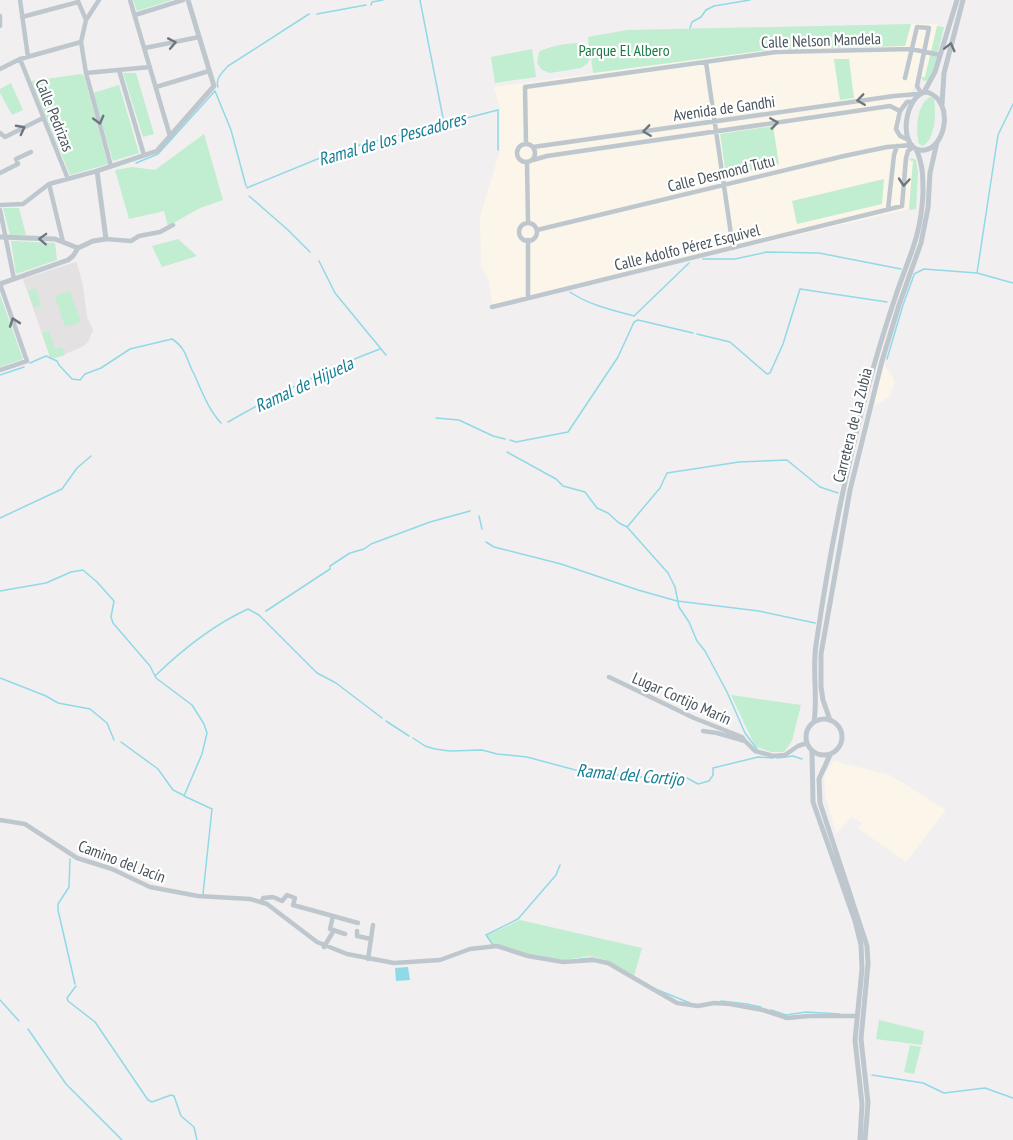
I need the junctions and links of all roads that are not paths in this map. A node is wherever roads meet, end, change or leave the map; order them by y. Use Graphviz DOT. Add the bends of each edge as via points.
graph roads {
  1 [pos="20,0"];
  2 [pos="99,0"];
  3 [pos="130,0"];
  4 [pos="183,0"];
  5 [pos="188,0"];
  6 [pos="957,0"];
  7 [pos="963,0"];
  8 [pos="77,1"];
  9 [pos="135,15"];
  10 [pos="0,16"];
  11 [pos="22,17"];
  12 [pos="87,20"];
  13 [pos="0,26"];
  14 [pos="199,38"];
  15 [pos="81,42"];
  16 [pos="145,48"];
  17 [pos="911,49"];
  18 [pos="924,52"];
  19 [pos="940,55"];
  20 [pos="28,57"];
  21 [pos="20,59"];
  22 [pos="706,62"];
  23 [pos="150,67"];
  24 [pos="0,69"];
  25 [pos="119,70"];
  26 [pos="209,70"];
  27 [pos="86,73"];
  28 [pos="905,78"];
  29 [pos="156,87"];
  30 [pos="921,93"];
  31 [pos="913,102"];
  32 [pos="942,104"];
  33 [pos="900,111"];
  34 [pos="43,118"];
  35 [pos="714,121"];
  36 [pos="716,132"];
  37 [pos="0,133"];
  38 [pos="170,136"];
  39 [pos="938,142"];
  40 [pos="526,144"];
  41 [pos="912,145"];
  42 [pos="897,146"];
  43 [pos="533,147"];
  44 [pos="31,152"];
  45 [pos="144,155"];
  46 [pos="532,160"];
  47 [pos="527,163"];
  48 [pos="111,166"];
  49 [pos="97,171"];
  50 [pos="0,173"];
  51 [pos="68,179"];
  52 [pos="49,184"];
  53 [pos="724,185"];
  54 [pos="0,205"];
  55 [pos="888,209"];
  56 [pos="0,210"];
  57 [pos="528,223"];
  58 [pos="173,225"];
  59 [pos="537,230"];
  60 [pos="3,238"];
  61 [pos="106,239"];
  62 [pos="528,240"];
  63 [pos="63,242"];
  64 [pos="78,248"];
  65 [pos="733,248"];
  66 [pos="14,279"];
  67 [pos="0,284"];
  68 [pos="528,298"];
  69 [pos="492,307"];
  70 [pos="0,370"];
  71 [pos="609,677"];
  72 [pos="830,720"];
  73 [pos="814,722"];
  74 [pos="703,731"];
  75 [pos="745,741"];
  76 [pos="807,743"];
  77 [pos="812,752"];
  78 [pos="830,755"];
  79 [pos="0,820"];
  80 [pos="262,902"];
  81 [pos="333,916"];
  82 [pos="358,922"];
  83 [pos="373,926"];
  84 [pos="334,930"];
  85 [pos="357,931"];
  86 [pos="345,934"];
  87 [pos="371,939"];
  88 [pos="324,947"];
  89 [pos="368,959"];
  90 [pos="857,1016"];
  91 [pos="860,1140"];
  92 [pos="865,1140"];
  1 -- 11 [label="street"];
  2 -- 12 [label="street"];
  3 -- 9 [label="street"];
  4 -- 9 [label="street"];
  5 -- 14 [label="street"];
  6 -- 19 [label="street"];
  32 -- 7 [label="street, one-way" via="944,73"];
  8 -- 11 [label="street"];
  8 -- 12 [label="street"];
  9 -- 16 [label="street"];
  10 -- 13 [label="street"];
  11 -- 20 [label="street"];
  12 -- 15 [label="street"];
  16 -- 14 [label="street, one-way"];
  14 -- 26 [label="street"];
  15 -- 20 [label="street"];
  15 -- 27 [label="street"];
  16 -- 23 [label="street"];
  17 -- 18 [label="street, Calle Nelson Mandela"];
  17 -- 18 [label="street" via="917,27 929,27"];
  17 -- 22 [label="street, Calle Nelson Mandela" via="776,52"];
  17 -- 28 [label="street"];
  18 -- 19 [label="street, Calle Nelson Mandela"];
  18 -- 30 [label="street" via="917,86"];
  19 -- 30 [label="street" via="932,80"];
  20 -- 21 [label="street"];
  21 -- 24 [label="street"];
  21 -- 34 [label="street, Calle Pedrizas"];
  22 -- 35 [label="street"];
  22 -- 40 [label="street, Calle Nelson Mandela" via="525,87"];
  23 -- 25 [label="street"];
  23 -- 29 [label="street"];
  25 -- 27 [label="street"];
  25 -- 45 [label="street"];
  26 -- 29 [label="street"];
  26 -- 38 [label="street" via="214,86"];
  27 -- 48 [label="street, one-way"];
  29 -- 38 [label="street"];
  30 -- 31 [label="street"];
  30 -- 32 [label="street" via="936,96"];
  30 -- 35 [label="street, Avenida de Gandhi, one-way"];
  31 -- 33 [label="street" via="907,102"];
  31 -- 41 [label="street" via="906,134"];
  32 -- 39 [label="street" via="944,126"];
  36 -- 33 [label="street, Avenida de Gandhi, one-way" via="890,106"];
  33 -- 41 [label="street" via="896,129"];
  37 -- 34 [label="street, one-way" via="5,137"];
  34 -- 51 [label="street, Calle Pedrizas"];
  35 -- 36 [label="street"];
  35 -- 43 [label="street, Avenida de Gandhi, one-way"];
  36 -- 46 [label="street, Avenida de Gandhi"];
  36 -- 53 [label="street"];
  38 -- 45 [label="street" via="156,151"];
  39 -- 41 [label="street" via="927,150"];
  39 -- 72 [label="street, Carretera de La Zubia" via="921,243 885,350 850,490 821,654 821,687"];
  40 -- 43 [label="street"];
  40 -- 47 [label="street" via="517,153"];
  41 -- 42 [label="street, Calle Desmond Tutu"];
  41 -- 55 [label="street, one-way" via="906,158 902,206"];
  41 -- 73 [label="street, Carretera de La Zubia" via="923,175 922,213 862,410 844,485 815,646"];
  42 -- 53 [label="street, Calle Desmond Tutu"];
  42 -- 55 [label="street"];
  43 -- 46 [label="street" via="536,152"];
  44 -- 50 [label="street"];
  45 -- 48 [label="street"];
  46 -- 47 [label="street"];
  47 -- 57 [label="street"];
  48 -- 49 [label="street"];
  49 -- 51 [label="street"];
  49 -- 61 [label="street"];
  51 -- 52 [label="street"];
  52 -- 54 [label="street" via="23,204"];
  52 -- 63 [label="street"];
  53 -- 59 [label="street, Calle Desmond Tutu"];
  53 -- 65 [label="street"];
  55 -- 65 [label="street, Calle Adolfo Pérez Esquivel"];
  56 -- 60 [label="street"];
  57 -- 59 [label="street"];
  57 -- 62 [label="street" via="520,232"];
  58 -- 61 [label="street" via="131,242"];
  59 -- 62 [label="street" via="534,238"];
  63 -- 60 [label="street, one-way"];
  60 -- 66 [label="street"];
  61 -- 64 [label="street"];
  62 -- 68 [label="street"];
  63 -- 64 [label="street"];
  64 -- 66 [label="street" via="68,260"];
  65 -- 68 [label="street, Calle Adolfo Pérez Esquivel"];
  66 -- 67 [label="street"];
  70 -- 67 [label="street, one-way" via="27,361"];
  68 -- 69 [label="street, Calle Adolfo Pérez Esquivel"];
  71 -- 75 [label="street, Lugar Cortijo Marín"];
  72 -- 73 [label="street"];
  72 -- 78 [label="street" via="839,727 843,738"];
  73 -- 76 [label="street" via="807,732"];
  74 -- 75 [label="street, Lugar Cortijo Marín"];
  75 -- 76 [label="street, Lugar Cortijo Marín" via="755,751 773,756 786,755"];
  76 -- 77 [label="street"];
  77 -- 78 [label="street"];
  77 -- 90 [label="street" via="813,802 861,945"];
  78 -- 92 [label="street" via="819,779 820,803 867,946 861,1039 868,1103"];
  79 -- 80 [label="street, Camino del Jacín" via="25,824 77,858 150,887"];
  80 -- 81 [label="street" via="270,897 282,901 287,895 295,897 293,904"];
  80 -- 88 [label="street"];
  81 -- 82 [label="street"];
  81 -- 84 [label="street" via="330,927"];
  83 -- 87 [label="street"];
  84 -- 86 [label="street"];
  84 -- 88 [label="street"];
  85 -- 87 [label="street" via="357,936"];
  87 -- 89 [label="street"];
  88 -- 89 [label="street"];
  89 -- 90 [label="street" via="387,963 440,960 470,949 497,946 563,962 603,961 688,1006 730,1004 787,1018"];
  90 -- 91 [label="street"];
}
